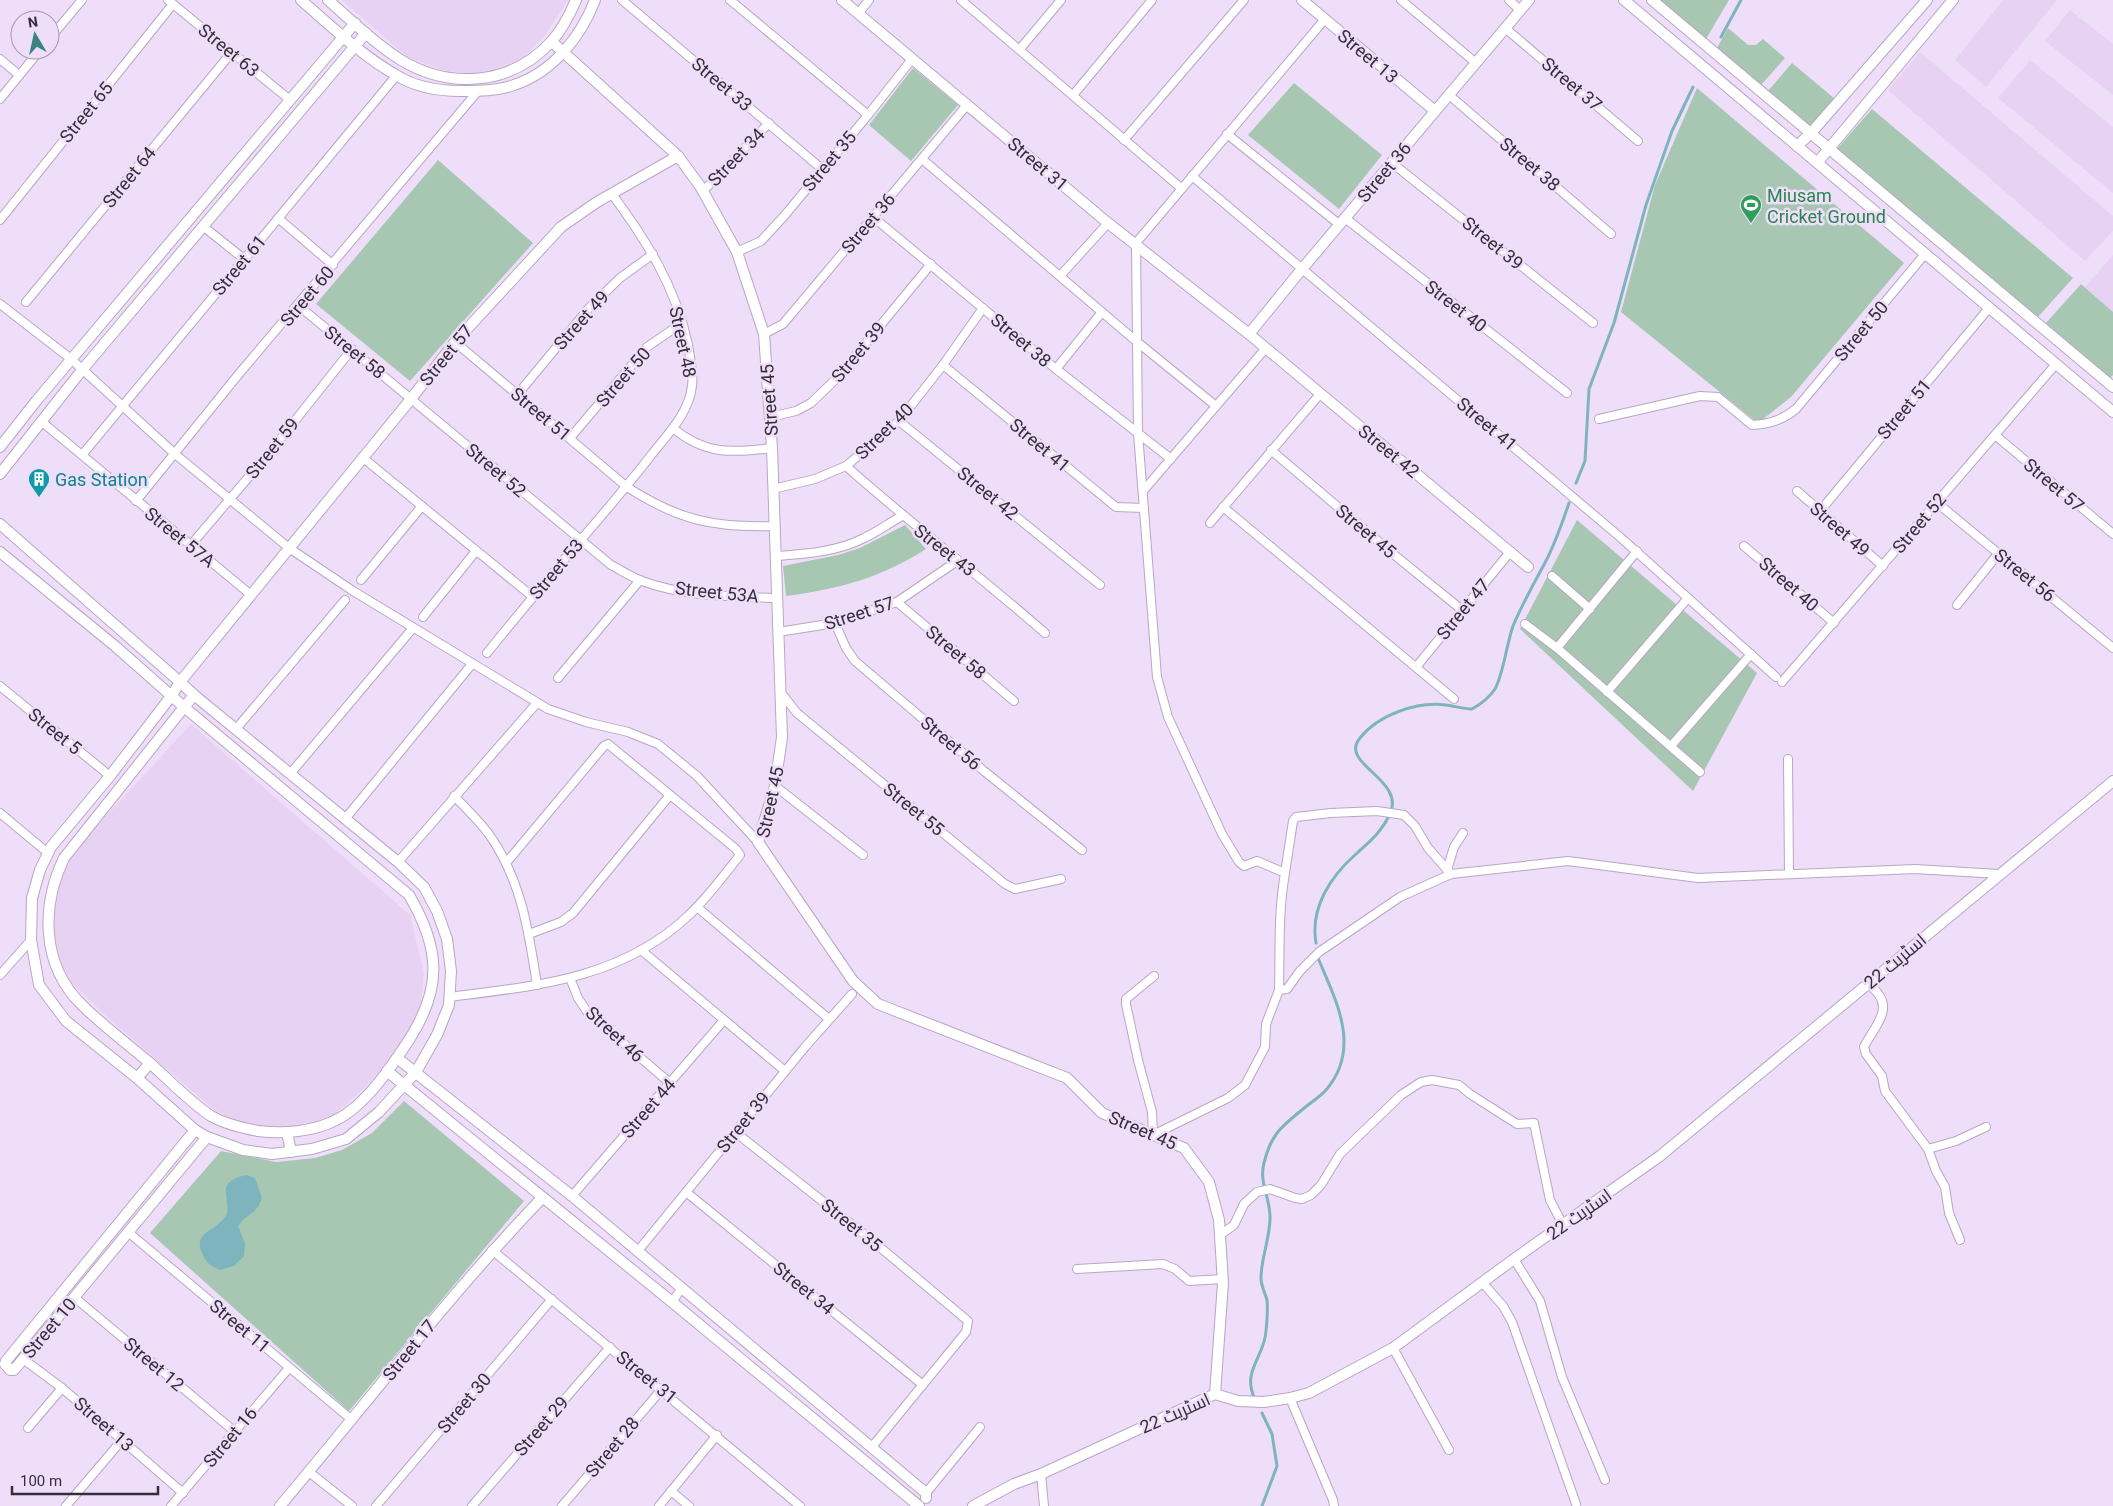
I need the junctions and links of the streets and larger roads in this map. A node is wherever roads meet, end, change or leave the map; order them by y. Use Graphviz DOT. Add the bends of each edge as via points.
graph roads {
  1 [pos="82,0"];
  2 [pos="301,0"];
  3 [pos="576,0"];
  4 [pos="595,0"];
  5 [pos="622,0"];
  6 [pos="730,0"];
  7 [pos="842,0"];
  8 [pos="869,0"];
  9 [pos="1061,0"];
  10 [pos="1152,0"];
  11 [pos="1244,0"];
  12 [pos="1302,0"];
  13 [pos="1401,0"];
  14 [pos="1509,0"];
  15 [pos="1528,0"];
  16 [pos="1624,0"];
  17 [pos="1652,0"];
  18 [pos="1927,0"];
  19 [pos="1953,0"];
  20 [pos="330,1"];
  21 [pos="965,1"];
  22 [pos="170,2"];
  23 [pos="1520,10"];
  24 [pos="858,14"];
  25 [pos="1325,19"];
  26 [pos="355,23"];
  27 [pos="60,26"];
  28 [pos="1505,28"];
  29 [pos="366,33"];
  30 [pos="344,36"];
  31 [pos="552,42"];
  32 [pos="356,46"];
  33 [pos="1020,49"];
  34 [pos="232,52"];
  35 [pos="564,52"];
  36 [pos="0,59"];
  37 [pos="912,59"];
  38 [pos="32,60"];
  39 [pos="1476,63"];
  40 [pos="19,75"];
  41 [pos="396,76"];
  42 [pos="478,91"];
  43 [pos="1074,94"];
  44 [pos="1449,95"];
  45 [pos="0,98"];
  46 [pos="290,100"];
  47 [pos="967,105"];
  48 [pos="1435,111"];
  49 [pos="868,115"];
  50 [pos="769,123"];
  51 [pos="1811,133"];
  52 [pos="1227,134"];
  53 [pos="1124,140"];
  54 [pos="1638,141"];
  55 [pos="1797,146"];
  56 [pos="1830,148"];
  57 [pos="678,156"];
  58 [pos="922,159"];
  59 [pos="1817,162"];
  60 [pos="1392,163"];
  61 [pos="822,169"];
  62 [pos="1192,176"];
  63 [pos="1182,188"];
  64 [pos="703,191"];
  65 [pos="612,194"];
  66 [pos="873,217"];
  67 [pos="278,218"];
  68 [pos="0,220"];
  69 [pos="1342,221"];
  70 [pos="1108,223"];
  71 [pos="204,227"];
  72 [pos="1612,234"];
  73 [pos="1136,244"];
  74 [pos="737,252"];
  75 [pos="654,254"];
  76 [pos="1925,254"];
  77 [pos="244,260"];
  78 [pos="931,264"];
  79 [pos="333,265"];
  80 [pos="1302,269"];
  81 [pos="1060,276"];
  82 [pos="26,302"];
  83 [pos="0,304"];
  84 [pos="298,306"];
  85 [pos="982,308"];
  86 [pos="1989,308"];
  87 [pos="1102,312"];
  88 [pos="682,323"];
  89 [pos="1593,323"];
  90 [pos="764,334"];
  91 [pos="1249,334"];
  92 [pos="1136,341"];
  93 [pos="455,342"];
  94 [pos="1266,348"];
  95 [pos="352,349"];
  96 [pos="71,359"];
  97 [pos="2056,364"];
  98 [pos="943,365"];
  99 [pos="82,370"];
  100 [pos="1056,370"];
  101 [pos="2113,387"];
  102 [pos="1567,393"];
  103 [pos="517,394"];
  104 [pos="1320,394"];
  105 [pos="411,399"];
  106 [pos="2100,401"];
  107 [pos="1216,406"];
  108 [pos="122,407"];
  109 [pos="2113,412"];
  110 [pos="770,417"];
  111 [pos="1599,419"];
  112 [pos="899,421"];
  113 [pos="42,422"];
  114 [pos="673,428"];
  115 [pos="1138,433"];
  116 [pos="1995,435"];
  117 [pos="570,438"];
  118 [pos="0,447"];
  119 [pos="772,448"];
  120 [pos="1271,450"];
  121 [pos="82,454"];
  122 [pos="175,454"];
  123 [pos="362,457"];
  124 [pos="1172,459"];
  125 [pos="846,466"];
  126 [pos="0,474"];
  127 [pos="627,487"];
  128 [pos="773,489"];
  129 [pos="1143,490"];
  130 [pos="1797,491"];
  131 [pos="136,501"];
  132 [pos="229,501"];
  133 [pos="1936,502"];
  134 [pos="422,506"];
  135 [pos="1223,507"];
  136 [pos="1144,508"];
  137 [pos="1820,511"];
  138 [pos="902,516"];
  139 [pos="1210,523"];
  140 [pos="0,524"];
  141 [pos="774,526"];
  142 [pos="2113,534"];
  143 [pos="580,541"];
  144 [pos="190,546"];
  145 [pos="1744,546"];
  146 [pos="289,548"];
  147 [pos="476,551"];
  148 [pos="1637,551"];
  149 [pos="0,552"];
  150 [pos="1510,552"];
  151 [pos="1998,554"];
  152 [pos="776,556"];
  153 [pos="957,561"];
  154 [pos="1883,566"];
  155 [pos="1528,567"];
  156 [pos="1552,576"];
  157 [pos="361,580"];
  158 [pos="640,580"];
  159 [pos="1100,585"];
  160 [pos="250,594"];
  161 [pos="533,597"];
  162 [pos="777,598"];
  163 [pos="1688,598"];
  164 [pos="345,600"];
  165 [pos="897,602"];
  166 [pos="1957,605"];
  167 [pos="1590,608"];
  168 [pos="1462,610"];
  169 [pos="423,617"];
  170 [pos="835,623"];
  171 [pos="1834,623"];
  172 [pos="1525,624"];
  173 [pos="413,628"];
  174 [pos="778,632"];
  175 [pos="1045,633"];
  176 [pos="125,634"];
  177 [pos="115,646"];
  178 [pos="1557,648"];
  179 [pos="2113,648"];
  180 [pos="487,653"];
  181 [pos="1751,654"];
  182 [pos="472,664"];
  183 [pos="1417,666"];
  184 [pos="558,678"];
  185 [pos="1779,680"];
  186 [pos="180,682"];
  187 [pos="0,686"];
  188 [pos="1607,692"];
  189 [pos="782,694"];
  190 [pos="172,695"];
  191 [pos="194,695"];
  192 [pos="1454,699"];
  193 [pos="1014,702"];
  194 [pos="537,703"];
  195 [pos="184,708"];
  196 [pos="236,729"];
  197 [pos="1671,746"];
  198 [pos="1788,759"];
  199 [pos="1700,772"];
  200 [pos="290,774"];
  201 [pos="110,776"];
  202 [pos="2113,781"];
  203 [pos="775,786"];
  204 [pos="670,795"];
  205 [pos="454,796"];
  206 [pos="320,798"];
  207 [pos="91,799"];
  208 [pos="103,809"];
  209 [pos="310,812"];
  210 [pos="0,814"];
  211 [pos="345,819"];
  212 [pos="1463,833"];
  213 [pos="758,842"];
  214 [pos="1082,850"];
  215 [pos="48,853"];
  216 [pos="863,854"];
  217 [pos="398,862"];
  218 [pos="506,863"];
  219 [pos="1449,872"];
  220 [pos="1285,873"];
  221 [pos="1789,874"];
  222 [pos="2000,874"];
  223 [pos="1060,879"];
  224 [pos="697,906"];
  225 [pos="442,925"];
  226 [pos="427,931"];
  227 [pos="529,934"];
  228 [pos="31,940"];
  229 [pos="642,950"];
  230 [pos="0,975"];
  231 [pos="1154,976"];
  232 [pos="570,978"];
  233 [pos="1868,984"];
  234 [pos="537,986"];
  235 [pos="1279,990"];
  236 [pos="852,994"];
  237 [pos="450,997"];
  238 [pos="830,1019"];
  239 [pos="724,1020"];
  240 [pos="397,1058"];
  241 [pos="150,1063"];
  242 [pos="387,1071"];
  243 [pos="785,1071"];
  244 [pos="416,1072"];
  245 [pos="137,1078"];
  246 [pos="670,1083"];
  247 [pos="405,1085"];
  248 [pos="1986,1127"];
  249 [pos="195,1130"];
  250 [pos="287,1132"];
  251 [pos="735,1132"];
  252 [pos="1153,1135"];
  253 [pos="207,1137"];
  254 [pos="1928,1149"];
  255 [pos="291,1152"];
  256 [pos="686,1192"];
  257 [pos="572,1196"];
  258 [pos="542,1198"];
  259 [pos="1563,1225"];
  260 [pos="128,1232"];
  261 [pos="1220,1235"];
  262 [pos="1960,1240"];
  263 [pos="492,1250"];
  264 [pos="637,1252"];
  265 [pos="1514,1259"];
  266 [pos="1077,1269"];
  267 [pos="1223,1279"];
  268 [pos="1482,1282"];
  269 [pos="681,1289"];
  270 [pos="74,1297"];
  271 [pos="552,1299"];
  272 [pos="672,1302"];
  273 [pos="610,1347"];
  274 [pos="1393,1348"];
  275 [pos="23,1359"];
  276 [pos="289,1368"];
  277 [pos="923,1385"];
  278 [pos="62,1388"];
  279 [pos="662,1389"];
  280 [pos="1215,1394"];
  281 [pos="1290,1398"];
  282 [pos="352,1420"];
  283 [pos="980,1427"];
  284 [pos="28,1428"];
  285 [pos="234,1431"];
  286 [pos="717,1435"];
  287 [pos="122,1440"];
  288 [pos="872,1448"];
  289 [pos="1449,1450"];
  290 [pos="309,1472"];
  291 [pos="1041,1474"];
  292 [pos="1605,1480"];
  293 [pos="671,1492"];
  294 [pos="183,1493"];
  295 [pos="923,1501"];
  296 [pos="1576,1504"];
  297 [pos="66,1506"];
  298 [pos="171,1506"];
  299 [pos="280,1506"];
  300 [pos="352,1506"];
  301 [pos="376,1506"];
  302 [pos="472,1506"];
  303 [pos="562,1506"];
  304 [pos="660,1506"];
  305 [pos="689,1506"];
  306 [pos="800,1506"];
  307 [pos="973,1506"];
  308 [pos="1044,1506"];
  309 [pos="1334,1506"];
  1 -- 27 [label="street"];
  2 -- 30 [label="street"];
  3 -- 31 [label="street"];
  4 -- 35 [label="street" via="588,18"];
  5 -- 50 [label="street, Street 33"];
  6 -- 49 [label="street"];
  7 -- 24 [label="street, Street 31"];
  8 -- 24 [label="street"];
  9 -- 33 [label="street"];
  10 -- 43 [label="street"];
  11 -- 53 [label="street"];
  12 -- 25 [label="street, Street 13"];
  13 -- 39 [label="street"];
  14 -- 23 [label="street"];
  15 -- 23 [label="street, Street 36"];
  16 -- 55 [label="street"];
  17 -- 51 [label="street"];
  18 -- 51 [label="street"];
  19 -- 56 [label="street"];
  20 -- 26 [label="street"];
  21 -- 33 [label="street"];
  22 -- 34 [label="street, Street 63"];
  22 -- 68 [label="street, Street 65"];
  23 -- 28 [label="street, Street 36"];
  24 -- 37 [label="street, Street 31"];
  25 -- 48 [label="street, Street 13"];
  25 -- 52 [label="street"];
  26 -- 29 [label="street"];
  26 -- 30 [label="street"];
  28 -- 39 [label="street, Street 36"];
  28 -- 54 [label="street, Street 37"];
  29 -- 31 [label="street" via="402,61 426,72 454,79 499,76 518,68"];
  29 -- 32 [label="street"];
  30 -- 32 [label="street"];
  30 -- 46 [label="street"];
  31 -- 35 [label="street, Street 45"];
  32 -- 41 [label="street"];
  32 -- 71 [label="street"];
  33 -- 43 [label="street"];
  34 -- 46 [label="street, Street 63"];
  34 -- 82 [label="street, Street 64"];
  35 -- 42 [label="street" via="542,71 514,86"];
  35 -- 57 [label="street, Street 45"];
  36 -- 40 [label="street"];
  37 -- 47 [label="street, Street 31"];
  37 -- 49 [label="street, Street 35"];
  38 -- 40 [label="street"];
  39 -- 44 [label="street, Street 36"];
  40 -- 45 [label="street"];
  41 -- 42 [label="street" via="444,91"];
  41 -- 67 [label="street, Street 61"];
  42 -- 79 [label="street, Street 60"];
  43 -- 53 [label="street"];
  44 -- 48 [label="street, Street 36"];
  44 -- 72 [label="street, Street 38"];
  46 -- 96 [label="street"];
  47 -- 58 [label="street, Street 36"];
  47 -- 70 [label="street, Street 31"];
  48 -- 60 [label="street, Street 36"];
  49 -- 61 [label="street, Street 35"];
  50 -- 61 [label="street, Street 33"];
  50 -- 64 [label="street, Street 34"];
  51 -- 55 [label="street"];
  51 -- 56 [label="street"];
  52 -- 62 [label="street"];
  52 -- 69 [label="street, Street 40"];
  53 -- 63 [label="street"];
  55 -- 59 [label="street"];
  56 -- 59 [label="street"];
  56 -- 101 [label="street"];
  57 -- 64 [label="street, Street 45"];
  57 -- 65 [label="street, Street 57"];
  58 -- 66 [label="street, Street 36"];
  58 -- 81 [label="street"];
  59 -- 76 [label="street"];
  60 -- 69 [label="street, Street 36"];
  60 -- 89 [label="street, Street 39"];
  61 -- 74 [label="street, Street 35" via="760,241"];
  62 -- 63 [label="street"];
  62 -- 80 [label="street, Street 41"];
  63 -- 73 [label="street"];
  64 -- 74 [label="street, Street 45"];
  65 -- 75 [label="street, Street 48"];
  65 -- 93 [label="street, Street 57" via="561,228"];
  66 -- 78 [label="street, Street 38"];
  66 -- 90 [label="street, Street 36" via="783,324"];
  67 -- 77 [label="street, Street 61"];
  67 -- 79 [label="street"];
  69 -- 80 [label="street, Street 36"];
  69 -- 102 [label="street, Street 40"];
  70 -- 73 [label="street, Street 31"];
  70 -- 81 [label="street"];
  71 -- 77 [label="street"];
  71 -- 99 [label="street"];
  73 -- 91 [label="street, Street 31"];
  73 -- 92 [label="street"];
  74 -- 90 [label="street, Street 45"];
  75 -- 88 [label="street, Street 48"];
  75 -- 103 [label="street, Street 49" via="620,278 589,308"];
  76 -- 86 [label="street"];
  76 -- 111 [label="street, Street 50" via="1796,409 1783,419 1752,424 1718,397 1700,396"];
  77 -- 108 [label="street, Street 61"];
  78 -- 85 [label="street, Street 38"];
  78 -- 110 [label="street, Street 39" via="838,378 812,403"];
  79 -- 84 [label="street, Street 60"];
  80 -- 91 [label="street, Street 36"];
  80 -- 148 [label="street, Street 41"];
  81 -- 87 [label="street"];
  83 -- 96 [label="street"];
  84 -- 95 [label="street, Street 58"];
  84 -- 122 [label="street, Street 60"];
  85 -- 98 [label="street, Street 40"];
  85 -- 100 [label="street, Street 38"];
  86 -- 97 [label="street"];
  86 -- 137 [label="street, Street 51"];
  87 -- 92 [label="street"];
  87 -- 100 [label="street"];
  88 -- 114 [label="street, Street 48" via="692,366 692,386 684,410"];
  88 -- 117 [label="street, Street 50" via="646,347"];
  90 -- 110 [label="street, Street 45"];
  91 -- 94 [label="street, Street 42"];
  92 -- 107 [label="street"];
  92 -- 115 [label="street"];
  93 -- 103 [label="street, Street 51"];
  93 -- 105 [label="street, Street 57"];
  94 -- 104 [label="street, Street 42"];
  94 -- 107 [label="street"];
  95 -- 105 [label="street, Street 58"];
  95 -- 132 [label="street, Street 59"];
  96 -- 99 [label="street"];
  96 -- 118 [label="street"];
  97 -- 106 [label="street"];
  97 -- 116 [label="street, Street 52"];
  98 -- 112 [label="street, Street 40"];
  98 -- 136 [label="street, Street 41" via="1116,507"];
  99 -- 108 [label="street"];
  99 -- 113 [label="street"];
  100 -- 115 [label="street, Street 38"];
  101 -- 106 [label="street"];
  103 -- 117 [label="street, Street 51"];
  104 -- 120 [label="street"];
  104 -- 150 [label="street, Street 42"];
  105 -- 123 [label="street, Street 57"];
  105 -- 143 [label="street, Street 52"];
  106 -- 109 [label="street"];
  107 -- 124 [label="street"];
  108 -- 121 [label="street, Street 61"];
  108 -- 122 [label="street"];
  110 -- 119 [label="street, Street 45"];
  112 -- 125 [label="street, Street 40"];
  112 -- 159 [label="street, Street 42"];
  113 -- 121 [label="street, Street 57A"];
  113 -- 126 [label="street"];
  114 -- 119 [label="street" via="700,447 738,452"];
  114 -- 127 [label="street, Street 48"];
  115 -- 124 [label="street, Street 38"];
  115 -- 129 [label="street"];
  116 -- 133 [label="street, Street 52"];
  116 -- 142 [label="street, Street 57"];
  117 -- 127 [label="street, Street 51"];
  119 -- 128 [label="street, Street 45"];
  120 -- 135 [label="street"];
  120 -- 168 [label="street, Street 45"];
  121 -- 131 [label="street, Street 57A"];
  122 -- 131 [label="street, Street 60"];
  122 -- 132 [label="street"];
  123 -- 134 [label="street"];
  123 -- 146 [label="street, Street 57"];
  124 -- 129 [label="street"];
  125 -- 128 [label="street, Street 40" via="815,479"];
  125 -- 138 [label="street, Street 43"];
  127 -- 141 [label="street" via="675,513 722,525"];
  127 -- 143 [label="street, Street 53"];
  128 -- 141 [label="street, Street 45"];
  129 -- 136 [label="street"];
  130 -- 137 [label="street, Street 49"];
  131 -- 144 [label="street, Street 57A"];
  132 -- 144 [label="street, Street 59"];
  132 -- 146 [label="street"];
  133 -- 151 [label="street, Street 56"];
  133 -- 154 [label="street, Street 52"];
  134 -- 147 [label="street"];
  134 -- 157 [label="street"];
  135 -- 139 [label="street"];
  135 -- 183 [label="street"];
  136 -- 220 [label="street" via="1157,677 1168,717 1222,834 1239,862 1244,866 1257,861"];
  137 -- 154 [label="street, Street 49"];
  138 -- 152 [label="street" via="863,539 834,549"];
  138 -- 153 [label="street, Street 43"];
  140 -- 176 [label="street, Street 57"];
  141 -- 152 [label="street, Street 45"];
  143 -- 158 [label="street, Street 53A" via="611,565"];
  143 -- 161 [label="street, Street 53"];
  144 -- 160 [label="street, Street 57A"];
  145 -- 171 [label="street, Street 40"];
  146 -- 160 [label="street, Street 57"];
  146 -- 173 [label="street" via="321,572"];
  147 -- 161 [label="street"];
  147 -- 169 [label="street"];
  148 -- 163 [label="street, Street 41"];
  148 -- 167 [label="street"];
  149 -- 177 [label="street"];
  150 -- 155 [label="street, Street 42"];
  150 -- 168 [label="street, Street 47"];
  151 -- 166 [label="street"];
  151 -- 179 [label="street, Street 56"];
  152 -- 162 [label="street, Street 45"];
  153 -- 165 [label="street, Street 57"];
  153 -- 175 [label="street, Street 43"];
  154 -- 171 [label="street, Street 52"];
  156 -- 167 [label="street"];
  158 -- 162 [label="street, Street 53A" via="705,595"];
  158 -- 184 [label="street"];
  160 -- 186 [label="street, Street 57"];
  161 -- 180 [label="street, Street 53"];
  162 -- 174 [label="street, Street 45"];
  163 -- 181 [label="street, Street 41"];
  163 -- 188 [label="street"];
  164 -- 196 [label="street"];
  165 -- 170 [label="street, Street 57"];
  165 -- 193 [label="street, Street 58"];
  167 -- 178 [label="street"];
  168 -- 183 [label="street, Street 47"];
  170 -- 174 [label="street, Street 57"];
  170 -- 214 [label="street, Street 56" via="855,661"];
  171 -- 185 [label="street, Street 52"];
  172 -- 178 [label="street"];
  173 -- 182 [label="street"];
  173 -- 200 [label="street"];
  174 -- 189 [label="street, Street 45"];
  176 -- 177 [label="street"];
  176 -- 186 [label="street, Street 57"];
  177 -- 190 [label="street"];
  178 -- 188 [label="street"];
  181 -- 185 [label="street, Street 41"];
  181 -- 197 [label="street"];
  182 -- 194 [label="street"];
  182 -- 211 [label="street"];
  183 -- 192 [label="street"];
  186 -- 190 [label="street, Street 57"];
  186 -- 191 [label="street, Street 57"];
  187 -- 201 [label="street, Street 5"];
  188 -- 197 [label="street"];
  189 -- 203 [label="street, Street 45" via="782,737"];
  189 -- 223 [label="street, Street 55" via="797,712 1005,884 1015,889"];
  190 -- 195 [label="street"];
  190 -- 201 [label="street, Street 57"];
  191 -- 195 [label="street"];
  191 -- 196 [label="street, Street 57"];
  194 -- 205 [label="street"];
  194 -- 213 [label="street" via="658,744 697,776"];
  195 -- 208 [label="street"];
  195 -- 209 [label="street"];
  196 -- 200 [label="street, Street 57"];
  197 -- 199 [label="street"];
  198 -- 221 [label="street"];
  200 -- 206 [label="street, Street 57"];
  201 -- 207 [label="street, Street 57"];
  202 -- 222 [label="street, اسٹریٹ 22"];
  203 -- 213 [label="street, Street 45"];
  203 -- 216 [label="street"];
  204 -- 218 [label="street, Street 45" via="608,744"];
  204 -- 224 [label="street, Street 45" via="740,855"];
  204 -- 227 [label="street" via="573,913 561,922"];
  205 -- 217 [label="street"];
  205 -- 218 [label="street" via="488,832"];
  206 -- 209 [label="street"];
  206 -- 211 [label="street, Street 57"];
  207 -- 208 [label="street"];
  207 -- 215 [label="street, Street 57"];
  208 -- 241 [label="street" via="56,873 49,898 48,936 59,973 81,1004"];
  209 -- 226 [label="street" via="409,895"];
  210 -- 215 [label="street"];
  211 -- 217 [label="street, Street 57"];
  212 -- 219 [label="street" via="1454,847"];
  213 -- 252 [label="street, Street 45" via="853,981 878,1004 1066,1078 1102,1113"];
  215 -- 228 [label="street, Street 57" via="32,898"];
  217 -- 225 [label="street, Street 57" via="424,887"];
  218 -- 227 [label="street" via="522,904"];
  219 -- 220 [label="street" via="1404,815 1378,812 1296,817"];
  219 -- 221 [label="street" via="1568,861 1698,878"];
  219 -- 235 [label="street" via="1400,897 1319,952 1287,989"];
  220 -- 235 [label="street" via="1278,937"];
  221 -- 222 [label="street" via="1915,869"];
  222 -- 233 [label="street, اسٹریٹ 22"];
  224 -- 229 [label="street, Street 45"];
  224 -- 238 [label="street"];
  225 -- 226 [label="street"];
  225 -- 237 [label="street, Street 57" via="451,971"];
  226 -- 240 [label="street" via="434,974 432,989 422,1019"];
  227 -- 234 [label="street"];
  228 -- 230 [label="street"];
  228 -- 245 [label="street, Street 57" via="40,985 66,1021"];
  229 -- 232 [label="street, Street 45" via="598,971"];
  229 -- 239 [label="street"];
  231 -- 252 [label="street" via="1126,999 1152,1112"];
  232 -- 234 [label="street, Street 45"];
  232 -- 246 [label="street, Street 46" via="588,1012"];
  233 -- 254 [label="street" via="1878,991 1883,1010 1882,1020 1864,1047 1866,1054 1882,1076 1885,1091"];
  233 -- 259 [label="street, اسٹریٹ 22" via="1660,1156"];
  234 -- 237 [label="street, Street 45"];
  235 -- 252 [label="street" via="1266,1024 1265,1047 1245,1085 1228,1098"];
  236 -- 238 [label="street, Street 39"];
  237 -- 244 [label="street, Street 57" via="437,1035"];
  238 -- 243 [label="street, Street 39"];
  239 -- 243 [label="street"];
  239 -- 246 [label="street, Street 44"];
  240 -- 242 [label="street"];
  240 -- 244 [label="street"];
  241 -- 245 [label="street"];
  241 -- 250 [label="street" via="212,1116 240,1128"];
  242 -- 247 [label="street"];
  242 -- 250 [label="street" via="362,1100 336,1120"];
  243 -- 251 [label="street, Street 39"];
  244 -- 247 [label="street, Street 57"];
  244 -- 257 [label="street"];
  245 -- 249 [label="street, Street 57"];
  246 -- 257 [label="street, Street 44"];
  247 -- 255 [label="street, Street 57" via="346,1139"];
  247 -- 258 [label="street"];
  248 -- 254 [label="street"];
  249 -- 253 [label="street, Street 57"];
  249 -- 275 [label="street, Street 10" via="5,1364 14,1370"];
  250 -- 255 [label="street"];
  251 -- 256 [label="street, Street 39"];
  251 -- 277 [label="street, Street 35" via="968,1321 966,1332"];
  252 -- 261 [label="street, Street 45" via="1184,1148 1198,1164 1209,1182"];
  253 -- 255 [label="street, Street 57" via="243,1150 272,1154"];
  253 -- 260 [label="street, Street 10"];
  254 -- 262 [label="street" via="1945,1187 1949,1213"];
  256 -- 264 [label="street, Street 39"];
  256 -- 277 [label="street, Street 34"];
  257 -- 264 [label="street"];
  258 -- 263 [label="street, Street 17"];
  258 -- 272 [label="street"];
  259 -- 261 [label="street" via="1550,1200 1534,1123 1517,1124 1459,1085 1432,1080 1421,1082 1383,1112 1340,1154 1311,1195 1302,1199 1270,1190 1257,1192 1244,1204 1234,1225"];
  259 -- 265 [label="street, اسٹریٹ 22"];
  260 -- 270 [label="street, Street 10"];
  260 -- 276 [label="street, Street 11"];
  261 -- 267 [label="street, Street 45"];
  263 -- 271 [label="street, Street 31"];
  263 -- 282 [label="street, Street 17"];
  264 -- 269 [label="street"];
  265 -- 268 [label="street, اسٹریٹ 22"];
  265 -- 292 [label="street" via="1540,1301 1562,1377"];
  266 -- 267 [label="street" via="1164,1264 1175,1268 1189,1281"];
  267 -- 280 [label="street, Street 45"];
  268 -- 274 [label="street, اسٹریٹ 22"];
  268 -- 296 [label="street" via="1504,1306 1512,1322"];
  269 -- 272 [label="street"];
  269 -- 288 [label="street"];
  270 -- 275 [label="street, Street 10"];
  270 -- 285 [label="street, Street 12"];
  271 -- 273 [label="street, Street 31"];
  271 -- 301 [label="street, Street 30"];
  272 -- 295 [label="street"];
  273 -- 279 [label="street, Street 31"];
  273 -- 302 [label="street, Street 29"];
  274 -- 281 [label="street, اسٹریٹ 22" via="1309,1393"];
  274 -- 289 [label="street"];
  275 -- 278 [label="street, Street 13"];
  276 -- 282 [label="street, Street 11"];
  276 -- 285 [label="street, Street 16"];
  277 -- 288 [label="street"];
  278 -- 284 [label="street"];
  278 -- 287 [label="street, Street 13"];
  279 -- 286 [label="street, Street 31"];
  279 -- 303 [label="street, Street 28"];
  280 -- 281 [label="street, اسٹریٹ 22" via="1238,1402"];
  280 -- 291 [label="street, اسٹریٹ 22"];
  281 -- 309 [label="street"];
  282 -- 290 [label="street, Street 17"];
  283 -- 295 [label="street"];
  285 -- 294 [label="street, Street 16"];
  286 -- 293 [label="street"];
  286 -- 306 [label="street, Street 31"];
  287 -- 294 [label="street, Street 13"];
  287 -- 297 [label="street"];
  288 -- 295 [label="street"];
  290 -- 299 [label="street, Street 17"];
  290 -- 300 [label="street"];
  291 -- 307 [label="street, اسٹریٹ 22"];
  291 -- 308 [label="street"];
  293 -- 304 [label="street"];
  293 -- 305 [label="street"];
  294 -- 298 [label="street, Street 16"];
}
